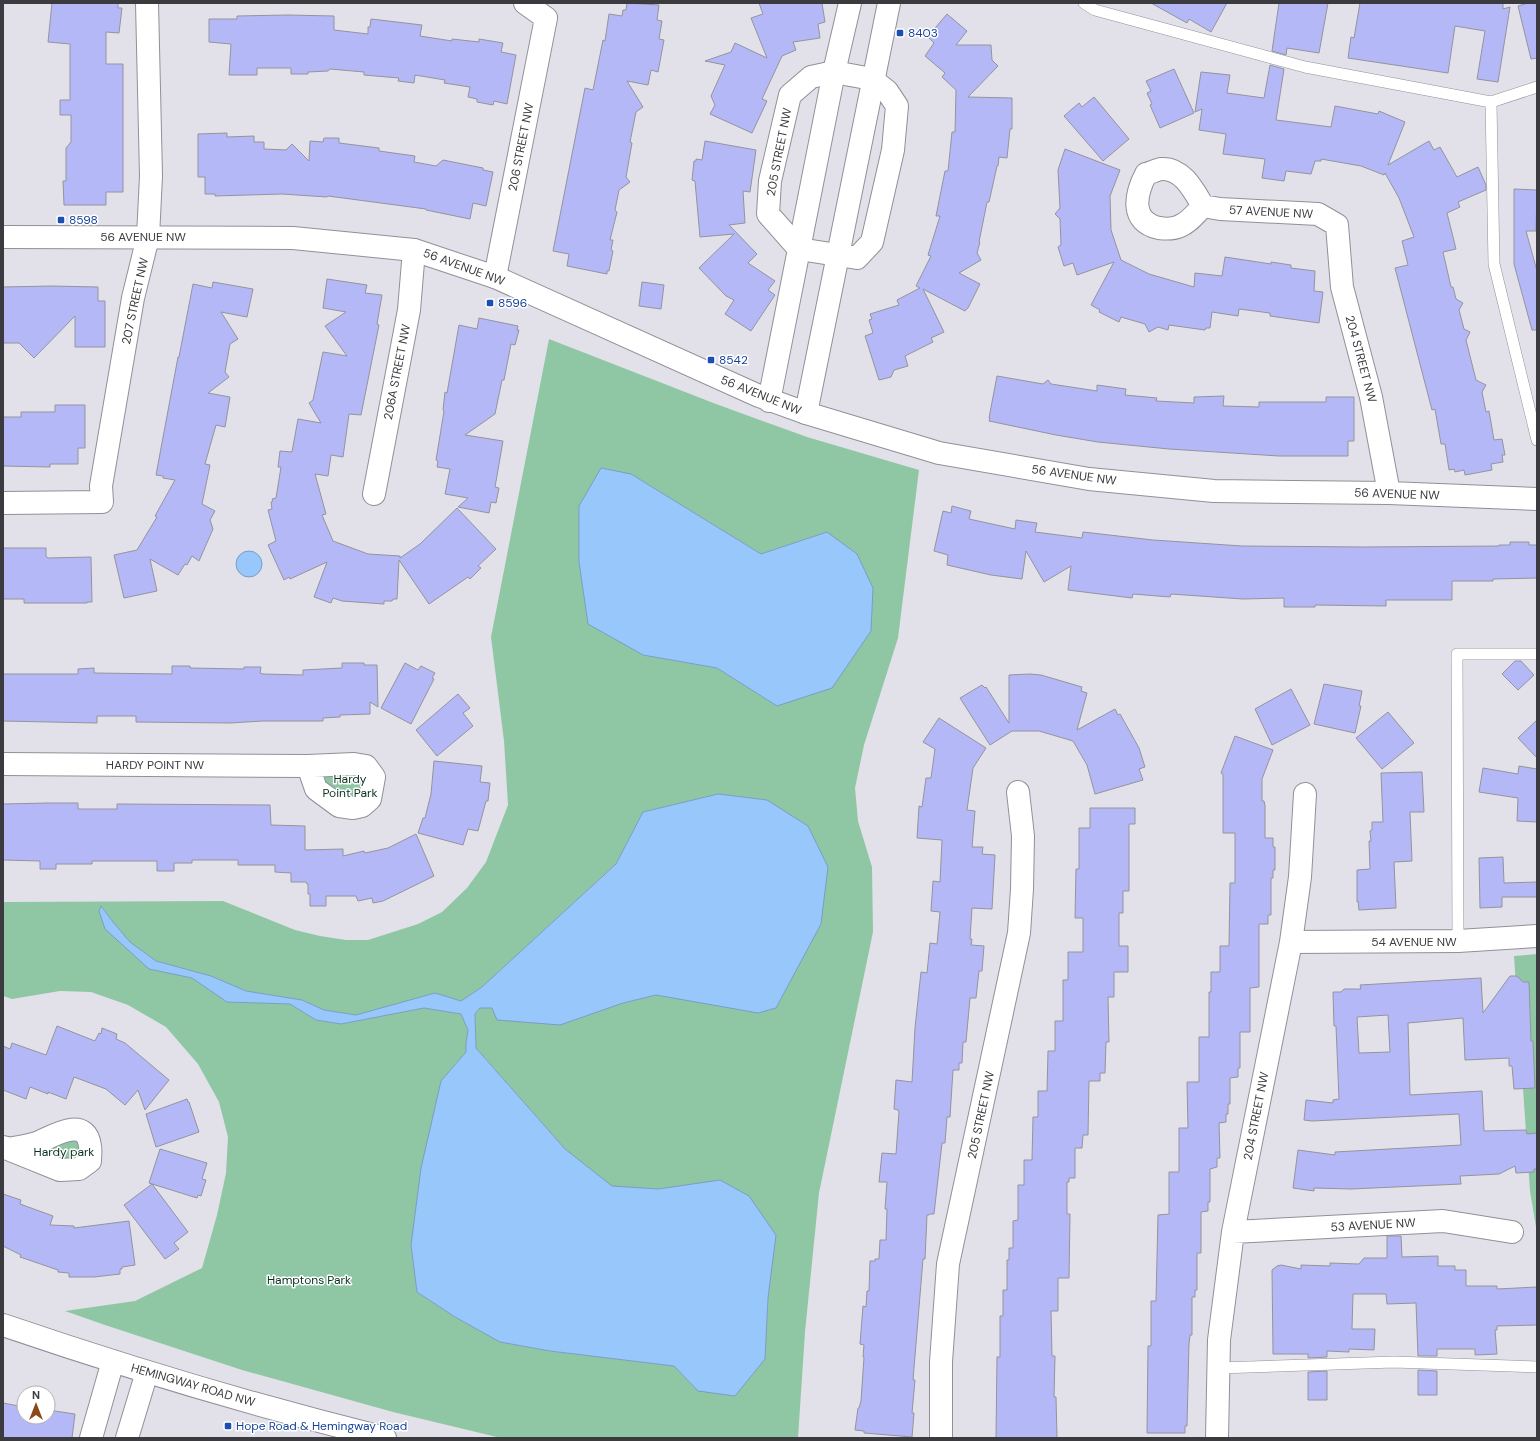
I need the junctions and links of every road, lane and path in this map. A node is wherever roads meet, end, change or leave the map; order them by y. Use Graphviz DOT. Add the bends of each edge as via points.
graph roads {
  1 [pos="148,3"];
  2 [pos="525,3"];
  3 [pos="850,3"];
  4 [pos="889,3"];
  5 [pos="1084,3"];
  6 [pos="834,72"];
  7 [pos="872,79"];
  8 [pos="1537,87"];
  9 [pos="1491,102"];
  10 [pos="1203,206"];
  11 [pos="1336,224"];
  12 [pos="3,237"];
  13 [pos="148,237"];
  14 [pos="799,249"];
  15 [pos="414,250"];
  16 [pos="837,255"];
  17 [pos="495,277"];
  18 [pos="769,401"];
  19 [pos="806,413"];
  20 [pos="1537,440"];
  21 [pos="1389,493"];
  22 [pos="374,494"];
  23 [pos="1537,499"];
  24 [pos="3,503"];
  25 [pos="1537,654"];
  26 [pos="3,764"];
  27 [pos="308,766"];
  28 [pos="1018,792"];
  29 [pos="1306,794"];
  30 [pos="1537,936"];
  31 [pos="1290,942"];
  32 [pos="1458,942"];
  33 [pos="1233,1232"];
  34 [pos="1512,1232"];
  35 [pos="3,1325"];
  36 [pos="113,1361"];
  37 [pos="1537,1367"];
  38 [pos="1218,1368"];
  39 [pos="147,1372"];
  40 [pos="91,1438"];
  41 [pos="127,1438"];
  42 [pos="385,1438"];
  43 [pos="941,1438"];
  44 [pos="1216,1438"];
  1 -- 13 [label="street, 207 STREET NW" via="152,176"];
  2 -- 17 [label="street, 206 STREET NW" via="546,18"];
  3 -- 6 [label="street"];
  4 -- 7 [label="street"];
  5 -- 9 [label="lane" via="1095,10 1305,67"];
  6 -- 7 [label="street, 205 STREET NW"];
  6 -- 14 [label="street"];
  6 -- 14 [label="street, 205 STREET NW" via="811,77 790,95 770,181 768,214"];
  7 -- 16 [label="street"];
  7 -- 16 [label="street, 205 STREET NW" via="887,91 897,106 893,150 872,242 857,258"];
  8 -- 9 [label="lane"];
  9 -- 20 [label="lane" via="1494,264"];
  10 -- 11 [label="street, 57 AVENUE NW" via="1318,214"];
  11 -- 21 [label="street, 204 STREET NW" via="1342,287 1371,397"];
  12 -- 13 [label="street, 56 AVENUE NW"];
  13 -- 15 [label="street, 56 AVENUE NW" via="293,238"];
  13 -- 24 [label="street, 207 STREET NW" via="131,314 101,486 102,502"];
  14 -- 16 [label="street, 205 STREET NW"];
  14 -- 18 [label="street"];
  15 -- 17 [label="street, 56 AVENUE NW"];
  15 -- 22 [label="street, 206A STREET NW" via="409,310"];
  16 -- 19 [label="street"];
  17 -- 18 [label="street, 56 AVENUE NW"];
  18 -- 19 [label="street, 56 AVENUE NW"];
  19 -- 21 [label="street, 56 AVENUE NW" via="939,454 1090,479 1214,490"];
  21 -- 23 [label="street, 56 AVENUE NW"];
  25 -- 32 [label="lane" via="1457,654"];
  26 -- 27 [label="street, HARDY POINT NW"];
  28 -- 43 [label="street, 205 STREET NW" via="1023,836 1019,933 948,1264 941,1362"];
  29 -- 31 [label="street, 204 STREET NW" via="1300,877"];
  30 -- 32 [label="street, 54 AVENUE NW"];
  31 -- 32 [label="street, 54 AVENUE NW"];
  31 -- 33 [label="street, 204 STREET NW"];
  33 -- 34 [label="street, 53 AVENUE NW" via="1443,1221"];
  33 -- 38 [label="street, 204 STREET NW" via="1219,1340"];
  35 -- 36 [label="street, HEMINGWAY ROAD NW"];
  36 -- 39 [label="street, HEMINGWAY ROAD NW"];
  36 -- 40 [label="street"];
  37 -- 38 [label="lane" via="1394,1362"];
  38 -- 44 [label="street, 204 STREET NW"];
  39 -- 41 [label="street"];
  39 -- 42 [label="street, HEMINGWAY ROAD NW" via="327,1424"];
}
